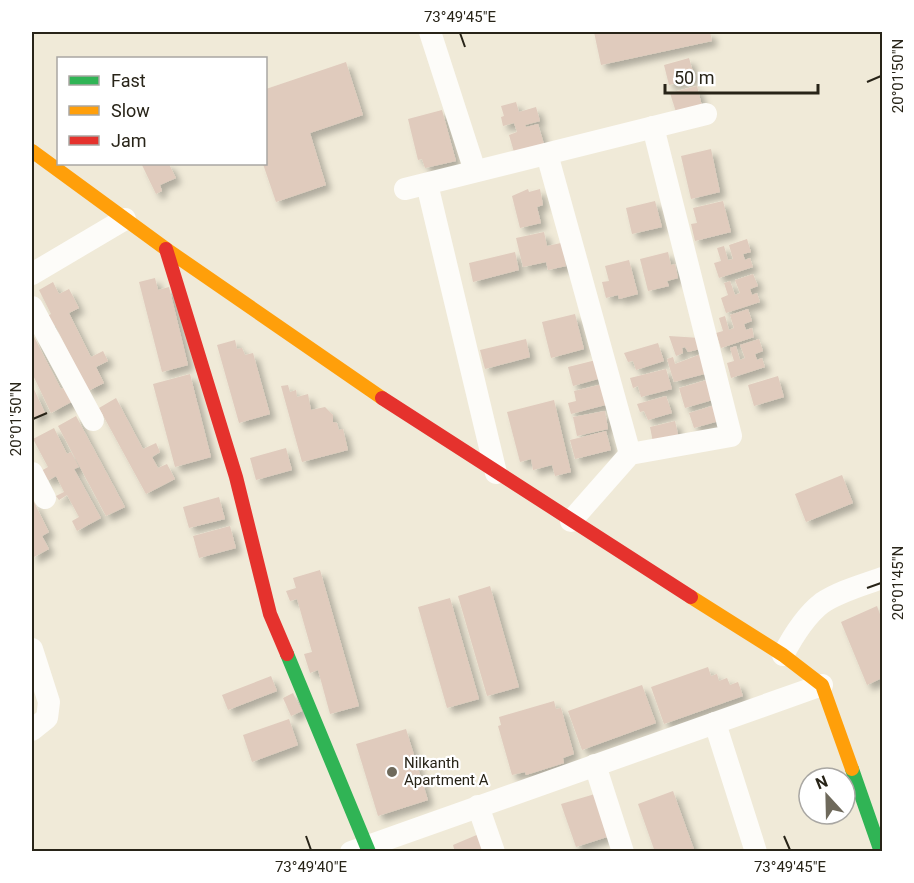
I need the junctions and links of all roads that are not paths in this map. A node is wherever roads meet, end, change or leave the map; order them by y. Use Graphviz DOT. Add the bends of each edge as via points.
graph roads {
  1 [pos="432,32"];
  2 [pos="706,114"];
  3 [pos="653,127"];
  4 [pos="32,151"];
  5 [pos="547,154"];
  6 [pos="475,171"];
  7 [pos="427,184"];
  8 [pos="405,189"];
  9 [pos="125,219"];
  10 [pos="166,249"];
  11 [pos="32,274"];
  12 [pos="32,307"];
  13 [pos="93,420"];
  14 [pos="630,454"];
  15 [pos="32,473"];
  16 [pos="496,473"];
  17 [pos="45,498"];
  18 [pos="571,521"];
  19 [pos="882,578"];
  20 [pos="32,649"];
  21 [pos="783,655"];
  22 [pos="822,685"];
  23 [pos="715,723"];
  24 [pos="32,730"];
  25 [pos="595,765"];
  26 [pos="478,806"];
  27 [pos="363,850"];
  28 [pos="494,852"];
  29 [pos="623,852"];
  30 [pos="756,852"];
  31 [pos="881,852"];
  1 -- 6 [label="street"];
  2 -- 3 [label="street"];
  3 -- 5 [label="street"];
  3 -- 14 [label="street" via="731,436"];
  4 -- 9 [label="street"];
  5 -- 6 [label="street"];
  5 -- 14 [label="street"];
  6 -- 7 [label="street"];
  7 -- 8 [label="street"];
  7 -- 16 [label="street"];
  9 -- 10 [label="street"];
  9 -- 11 [label="street"];
  10 -- 16 [label="street"];
  10 -- 27 [label="street" via="236,477 270,614"];
  12 -- 13 [label="street"];
  14 -- 18 [label="street"];
  15 -- 17 [label="street"];
  16 -- 18 [label="street"];
  18 -- 21 [label="street"];
  19 -- 21 [label="street" via="822,603 796,631"];
  20 -- 24 [label="street" via="49,702 47,718"];
  21 -- 22 [label="street"];
  22 -- 23 [label="street"];
  22 -- 31 [label="street"];
  23 -- 25 [label="street"];
  23 -- 30 [label="street"];
  25 -- 26 [label="street"];
  25 -- 29 [label="street"];
  26 -- 27 [label="street"];
  26 -- 28 [label="street"];
}
